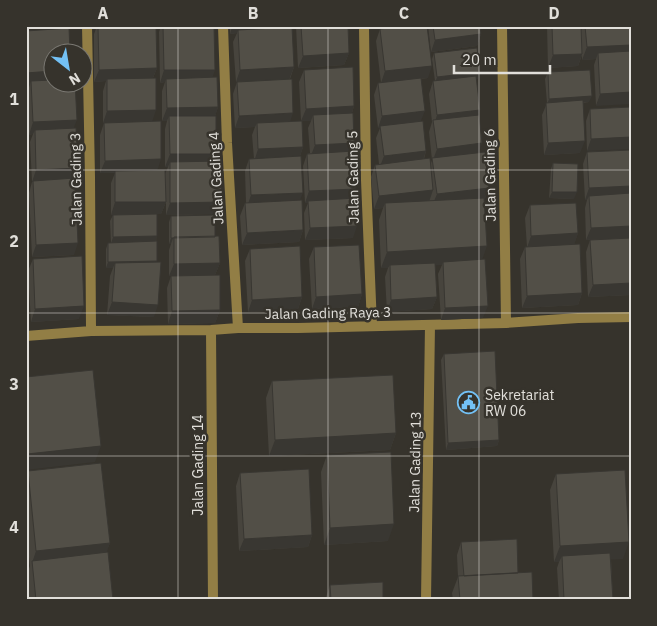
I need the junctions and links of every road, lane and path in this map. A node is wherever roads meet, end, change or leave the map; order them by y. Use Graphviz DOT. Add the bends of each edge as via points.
graph roads {
  1 [pos="87,26"];
  2 [pos="223,26"];
  3 [pos="364,26"];
  4 [pos="502,26"];
  5 [pos="631,317"];
  6 [pos="506,323"];
  7 [pos="372,326"];
  8 [pos="430,326"];
  9 [pos="238,328"];
  10 [pos="211,330"];
  11 [pos="91,332"];
  12 [pos="26,336"];
  13 [pos="213,600"];
  14 [pos="426,600"];
  1 -- 11 [label="street, Jalan Gading 3"];
  2 -- 9 [label="street, Jalan Gading 4"];
  3 -- 7 [label="street, Jalan Gading 5"];
  4 -- 6 [label="street, Jalan Gading 6"];
  5 -- 6 [label="street, Jalan Gading Raya 3"];
  6 -- 8 [label="street, Jalan Gading Raya 3"];
  7 -- 8 [label="street, Jalan Gading Raya 3"];
  7 -- 9 [label="street, Jalan Gading Raya 3"];
  8 -- 14 [label="street, Jalan Gading 13"];
  9 -- 10 [label="street, Jalan Gading Raya 3"];
  10 -- 11 [label="street, Jalan Gading Raya 3"];
  10 -- 13 [label="street, Jalan Gading 14"];
  11 -- 12 [label="street, Jalan Gading Raya 3"];
}
